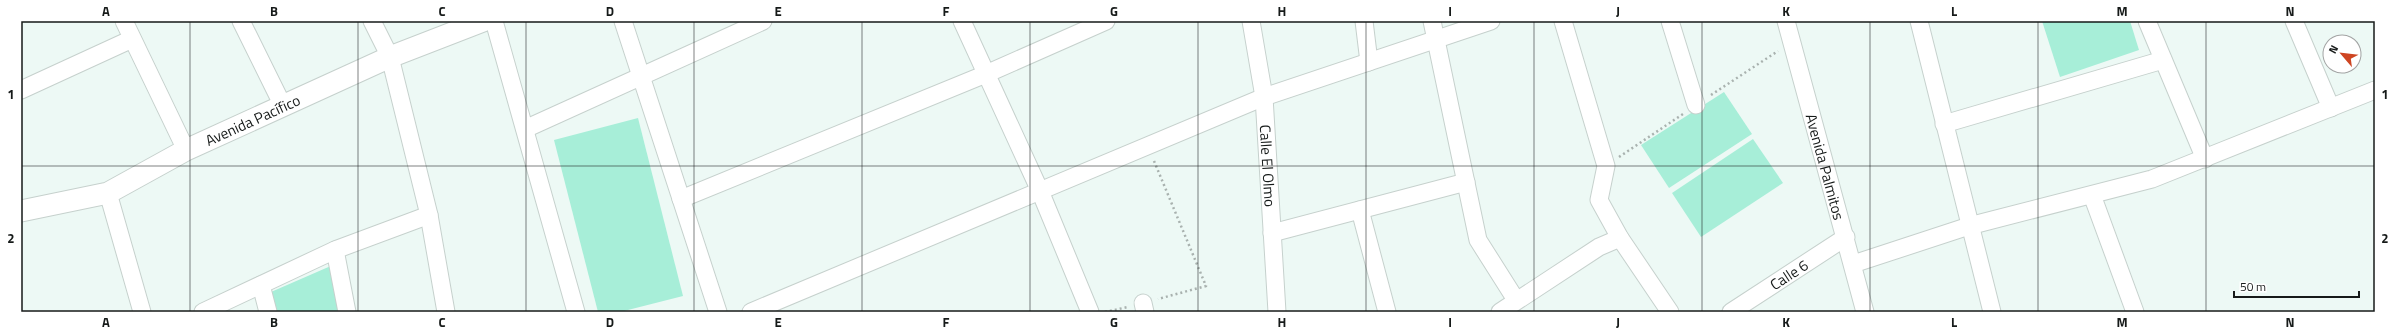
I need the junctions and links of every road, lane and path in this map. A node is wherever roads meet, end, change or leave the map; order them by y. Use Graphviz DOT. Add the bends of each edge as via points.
graph roads {
  1 [pos="124,21"];
  2 [pos="241,21"];
  3 [pos="372,21"];
  4 [pos="482,21"];
  5 [pos="494,21"];
  6 [pos="623,21"];
  7 [pos="763,21"];
  8 [pos="962,21"];
  9 [pos="1106,21"];
  10 [pos="1251,21"];
  11 [pos="1364,21"];
  12 [pos="1432,21"];
  13 [pos="1492,21"];
  14 [pos="1563,21"];
  15 [pos="1670,21"];
  16 [pos="1786,21"];
  17 [pos="1919,21"];
  18 [pos="2147,21"];
  19 [pos="2294,21"];
  20 [pos="132,39"];
  21 [pos="1437,39"];
  22 [pos="390,57"];
  23 [pos="2163,60"];
  24 [pos="1369,62"];
  25 [pos="986,74"];
  26 [pos="642,75"];
  27 [pos="21,90"];
  28 [pos="2375,90"];
  29 [pos="1264,97"];
  30 [pos="1696,105"];
  31 [pos="282,106"];
  32 [pos="2331,108"];
  33 [pos="1944,124"];
  34 [pos="524,130"];
  35 [pos="1148,145"];
  36 [pos="186,150"];
  37 [pos="2205,159"];
  38 [pos="1466,182"];
  39 [pos="1040,191"];
  40 [pos="108,193"];
  41 [pos="2092,195"];
  42 [pos="681,199"];
  43 [pos="1360,210"];
  44 [pos="21,211"];
  45 [pos="429,215"];
  46 [pos="1969,226"];
  47 [pos="1272,233"];
  48 [pos="1846,237"];
  49 [pos="1620,238"];
  50 [pos="335,250"];
  51 [pos="1853,264"];
  52 [pos="261,285"];
  53 [pos="1206,286"];
  54 [pos="1516,300"];
  55 [pos="1736,311"];
  56 [pos="142,312"];
  57 [pos="203,312"];
  58 [pos="268,312"];
  59 [pos="348,312"];
  60 [pos="446,312"];
  61 [pos="576,312"];
  62 [pos="718,312"];
  63 [pos="751,312"];
  64 [pos="1090,312"];
  65 [pos="1277,312"];
  66 [pos="1387,312"];
  67 [pos="1500,312"];
  68 [pos="1670,312"];
  69 [pos="1865,312"];
  70 [pos="1992,312"];
  71 [pos="2135,312"];
  1 -- 20 [label="street"];
  2 -- 31 [label="street"];
  3 -- 22 [label="street"];
  4 -- 22 [label="street, Avenida Pacífico"];
  5 -- 34 [label="street"];
  6 -- 26 [label="street"];
  7 -- 26 [label="street"];
  8 -- 25 [label="street"];
  9 -- 25 [label="street"];
  10 -- 29 [label="street, Calle El Olmo"];
  11 -- 24 [label="street"];
  12 -- 21 [label="street"];
  13 -- 21 [label="street"];
  14 -- 49 [label="street" via="1606,166 1599,200"];
  15 -- 30 [label="street"];
  16 -- 48 [label="street, Avenida Palmitos"];
  17 -- 33 [label="street"];
  18 -- 23 [label="street"];
  19 -- 32 [label="street"];
  20 -- 27 [label="street"];
  20 -- 36 [label="street"];
  21 -- 24 [label="street"];
  21 -- 38 [label="street"];
  22 -- 31 [label="street, Avenida Pacífico"];
  22 -- 45 [label="street"];
  23 -- 33 [label="street"];
  23 -- 37 [label="street"];
  24 -- 29 [label="street"];
  25 -- 39 [label="street"];
  25 -- 42 [label="street"];
  26 -- 34 [label="street"];
  26 -- 42 [label="street"];
  28 -- 32 [label="street"];
  29 -- 35 [label="street"];
  29 -- 47 [label="street, Calle El Olmo"];
  31 -- 36 [label="street, Avenida Pacífico"];
  32 -- 37 [label="street"];
  33 -- 46 [label="street"];
  34 -- 61 [label="street"];
  35 -- 39 [label="street"];
  35 -- 53 [label="path"];
  36 -- 40 [label="street, Avenida Pacífico"];
  37 -- 41 [label="street" via="2152,179"];
  38 -- 43 [label="street"];
  38 -- 54 [label="street" via="1478,240"];
  39 -- 63 [label="street"];
  39 -- 64 [label="street"];
  40 -- 44 [label="street, Avenida Pacífico"];
  40 -- 56 [label="street"];
  41 -- 46 [label="street"];
  41 -- 71 [label="street"];
  42 -- 62 [label="street"];
  43 -- 47 [label="street"];
  43 -- 66 [label="street"];
  45 -- 50 [label="street"];
  45 -- 60 [label="street"];
  46 -- 51 [label="street"];
  46 -- 70 [label="street"];
  47 -- 65 [label="street, Calle El Olmo"];
  48 -- 51 [label="street, Avenida Palmitos"];
  48 -- 55 [label="street, Calle 6"];
  49 -- 54 [label="street" via="1599,247"];
  49 -- 68 [label="street"];
  50 -- 52 [label="street"];
  50 -- 59 [label="street"];
  51 -- 69 [label="street, Avenida Palmitos"];
  52 -- 57 [label="street"];
  52 -- 58 [label="street"];
  54 -- 67 [label="street"];
}
